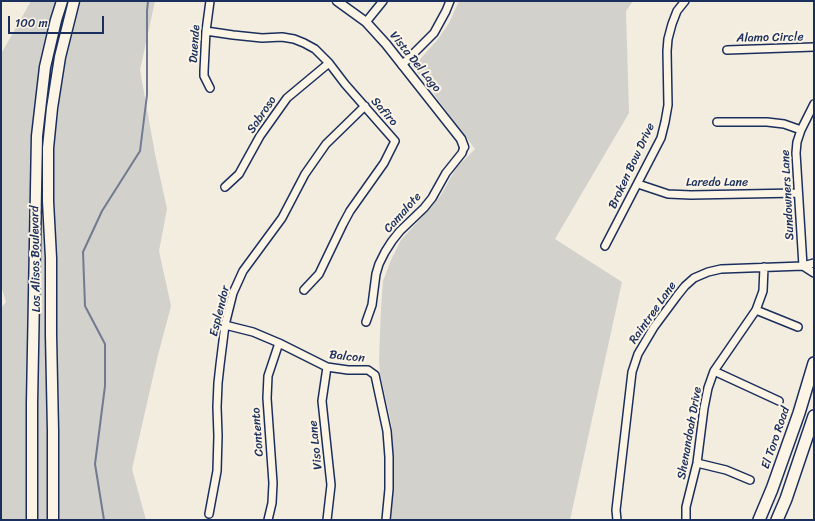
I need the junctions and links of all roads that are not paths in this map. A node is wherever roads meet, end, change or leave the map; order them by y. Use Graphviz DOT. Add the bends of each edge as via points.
graph roads {
  1 [pos="62,1"];
  2 [pos="74,1"];
  3 [pos="210,1"];
  4 [pos="338,1"];
  5 [pos="382,1"];
  6 [pos="450,1"];
  7 [pos="685,1"];
  8 [pos="366,22"];
  9 [pos="206,31"];
  10 [pos="814,48"];
  11 [pos="727,50"];
  12 [pos="329,63"];
  13 [pos="402,65"];
  14 [pos="210,88"];
  15 [pos="814,104"];
  16 [pos="365,106"];
  17 [pos="717,122"];
  18 [pos="801,130"];
  19 [pos="464,148"];
  20 [pos="638,184"];
  21 [pos="225,187"];
  22 [pos="798,193"];
  23 [pos="605,246"];
  24 [pos="814,263"];
  25 [pos="803,266"];
  26 [pos="764,267"];
  27 [pos="814,272"];
  28 [pos="304,290"];
  29 [pos="756,310"];
  30 [pos="366,322"];
  31 [pos="225,325"];
  32 [pos="798,327"];
  33 [pos="279,343"];
  34 [pos="814,363"];
  35 [pos="326,367"];
  36 [pos="714,371"];
  37 [pos="779,401"];
  38 [pos="814,416"];
  39 [pos="698,463"];
  40 [pos="750,480"];
  41 [pos="208,514"];
  42 [pos="32,520"];
  43 [pos="53,520"];
  44 [pos="268,520"];
  45 [pos="327,520"];
  46 [pos="386,520"];
  47 [pos="617,520"];
  48 [pos="686,520"];
  49 [pos="759,520"];
  50 [pos="777,520"];
  1 -- 42 [label="main road, Los Alisos Boulevard" via="46,67 37,136"];
  2 -- 43 [label="main road, Los Alisos Boulevard" via="60,57 48,148"];
  3 -- 9 [label="street, Duende"];
  4 -- 8 [label="street, Vista Del Lago"];
  5 -- 8 [label="street"];
  6 -- 13 [label="street" via="434,33"];
  7 -- 20 [label="street, Broken Bow Drive" via="677,11 668,39 668,105 661,138"];
  8 -- 13 [label="street, Vista Del Lago"];
  9 -- 12 [label="street, Safiro" via="232,36 294,39 315,49"];
  9 -- 14 [label="street, Duende" via="204,76"];
  10 -- 11 [label="street, Alamo Circle"];
  12 -- 16 [label="street, Safiro"];
  12 -- 21 [label="street, Sabroso" via="287,98 260,136 240,174"];
  13 -- 19 [label="street, Vista Del Lago" via="461,139"];
  15 -- 18 [label="street, Sundowners Lane"];
  16 -- 28 [label="street, Safiro" via="395,141 384,163 350,211 319,274"];
  16 -- 31 [label="street, Esplendor" via="326,144 305,174 282,218 243,271 233,293"];
  17 -- 18 [label="street" via="767,122"];
  18 -- 22 [label="street, Sundowners Lane" via="796,153"];
  19 -- 30 [label="street, Camalote" via="446,172 432,198 400,230 385,252 376,274 372,305"];
  20 -- 22 [label="street, Laredo Lane" via="668,194"];
  20 -- 23 [label="street, Broken Bow Drive"];
  22 -- 25 [label="street, Sundowners Lane"];
  24 -- 25 [label="street, Raintree Lane"];
  25 -- 26 [label="street, Raintree Lane"];
  25 -- 27 [label="street"];
  26 -- 29 [label="street, Shenandoah Drive" via="763,291"];
  26 -- 47 [label="street, Raintree Lane" via="721,269 694,278 684,286 638,354 632,372 616,510"];
  29 -- 32 [label="street"];
  29 -- 36 [label="street, Shenandoah Drive"];
  31 -- 33 [label="street, Balcon" via="253,332"];
  31 -- 41 [label="street, Esplendor" via="218,383 217,470"];
  33 -- 35 [label="street, Balcon"];
  33 -- 44 [label="street, Contento" via="268,376 267,398 273,483"];
  34 -- 49 [label="main road, El Toro Road" via="797,420"];
  35 -- 45 [label="street, Viso Lane" via="322,401 331,485"];
  35 -- 46 [label="street, Balcon" via="368,370 375,375 387,431 389,457"];
  36 -- 37 [label="street"];
  36 -- 39 [label="street, Shenandoah Drive" via="704,408"];
  38 -- 50 [label="main road"];
  39 -- 40 [label="street" via="726,470"];
  39 -- 48 [label="street, Shenandoah Drive" via="686,507"];
}
